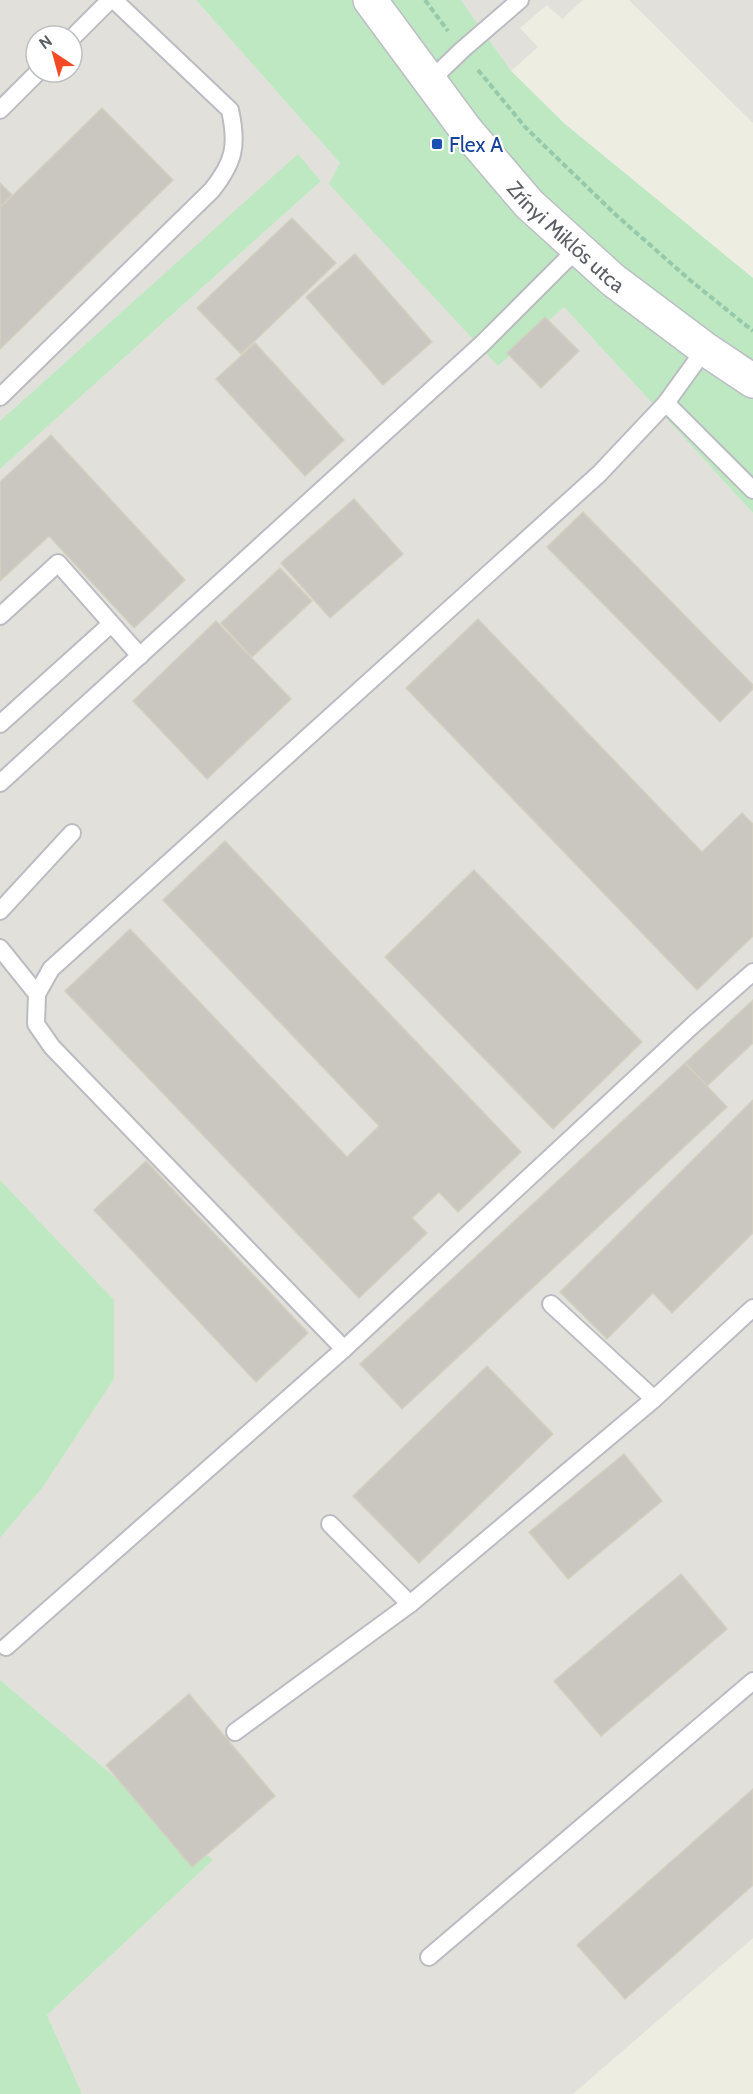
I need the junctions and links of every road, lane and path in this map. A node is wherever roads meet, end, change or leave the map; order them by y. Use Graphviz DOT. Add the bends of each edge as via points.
graph roads {
  1 [pos="112,0"];
  2 [pos="370,0"];
  3 [pos="425,0"];
  4 [pos="520,0"];
  5 [pos="84,27"];
  6 [pos="462,50"];
  7 [pos="430,81"];
  8 [pos="26,84"];
  9 [pos="0,110"];
  10 [pos="577,249"];
  11 [pos="753,331"];
  12 [pos="705,349"];
  13 [pos="753,381"];
  14 [pos="0,397"];
  15 [pos="666,403"];
  16 [pos="753,490"];
  17 [pos="0,616"];
  18 [pos="111,624"];
  19 [pos="140,656"];
  20 [pos="0,724"];
  21 [pos="0,783"];
  22 [pos="72,833"];
  23 [pos="0,911"];
  24 [pos="0,948"];
  25 [pos="753,972"];
  26 [pos="37,994"];
  27 [pos="551,1304"];
  28 [pos="753,1308"];
  29 [pos="344,1349"];
  30 [pos="654,1399"];
  31 [pos="330,1524"];
  32 [pos="410,1604"];
  33 [pos="6,1647"];
  34 [pos="753,1681"];
  35 [pos="236,1732"];
  36 [pos="429,1957"];
  1 -- 5 [label="lane"];
  1 -- 14 [label="lane" via="230,110 232,160 212,190"];
  2 -- 7 [label="main road, Zrínyi Miklós utca"];
  3 -- 6 [label="path"];
  4 -- 6 [label="lane"];
  6 -- 7 [label="lane"];
  6 -- 11 [label="path" via="526,128 616,215"];
  7 -- 10 [label="main road, Zrínyi Miklós utca" via="529,204"];
  8 -- 9 [label="lane"];
  10 -- 12 [label="main road, Zrínyi Miklós utca"];
  10 -- 19 [label="lane" via="483,343"];
  12 -- 13 [label="main road, Zrínyi Miklós utca"];
  12 -- 15 [label="lane"];
  15 -- 16 [label="lane"];
  15 -- 26 [label="lane" via="598,474 51,969"];
  17 -- 18 [label="lane" via="58,563"];
  18 -- 19 [label="lane"];
  18 -- 20 [label="lane"];
  19 -- 21 [label="lane"];
  22 -- 23 [label="lane"];
  24 -- 26 [label="lane"];
  25 -- 29 [label="lane"];
  26 -- 29 [label="lane" via="36,1024 52,1047"];
  27 -- 30 [label="lane"];
  28 -- 30 [label="lane"];
  29 -- 33 [label="lane"];
  30 -- 32 [label="lane"];
  31 -- 32 [label="lane"];
  32 -- 35 [label="lane"];
  34 -- 36 [label="lane"];
}
